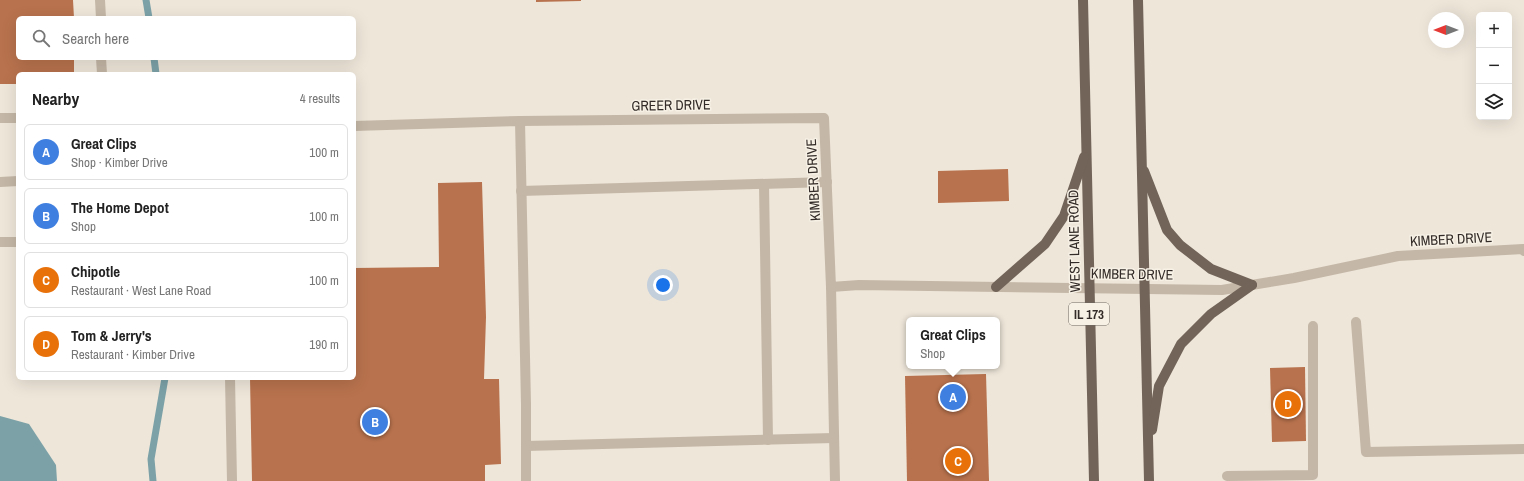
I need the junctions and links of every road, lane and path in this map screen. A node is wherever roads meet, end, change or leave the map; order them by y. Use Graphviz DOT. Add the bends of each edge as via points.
graph roads {
  1 [pos="100,0"];
  2 [pos="1083,0"];
  3 [pos="1138,0"];
  4 [pos="101,16"];
  5 [pos="101,60"];
  6 [pos="102,72"];
  7 [pos="0,118"];
  8 [pos="16,118"];
  9 [pos="824,118"];
  10 [pos="520,121"];
  11 [pos="356,126"];
  12 [pos="1087,148"];
  13 [pos="1142,166"];
  14 [pos="16,181"];
  15 [pos="0,182"];
  16 [pos="827,182"];
  17 [pos="764,184"];
  18 [pos="521,191"];
  19 [pos="0,242"];
  20 [pos="16,242"];
  21 [pos="1524,247"];
  22 [pos="1252,285"];
  23 [pos="831,287"];
  24 [pos="996,287"];
  25 [pos="1089,288"];
  26 [pos="1144,288"];
  27 [pos="1356,322"];
  28 [pos="1313,326"];
  29 [pos="230,380"];
  30 [pos="834,438"];
  31 [pos="768,440"];
  32 [pos="526,446"];
  33 [pos="1524,448"];
  34 [pos="1148,456"];
  35 [pos="1227,476"];
  36 [pos="232,481"];
  37 [pos="526,481"];
  38 [pos="835,481"];
  39 [pos="1094,481"];
  40 [pos="1149,481"];
  1 -- 4 [label="street"];
  2 -- 12 [label="main road, WEST LANE ROAD / IL 173"];
  3 -- 13 [label="main road"];
  5 -- 6 [label="street"];
  7 -- 8 [label="street"];
  9 -- 10 [label="street, GREER DRIVE"];
  9 -- 16 [label="street, KIMBER DRIVE"];
  10 -- 11 [label="street, GREER DRIVE"];
  10 -- 18 [label="street"];
  12 -- 24 [label="main road" via="1064,216 1046,244"];
  12 -- 25 [label="main road, WEST LANE ROAD / IL 173"];
  13 -- 22 [label="main road" via="1167,230 1180,245 1211,269"];
  13 -- 26 [label="main road"];
  14 -- 15 [label="street"];
  16 -- 17 [label="street"];
  16 -- 23 [label="street, KIMBER DRIVE"];
  17 -- 18 [label="street"];
  17 -- 31 [label="street"];
  18 -- 32 [label="street"];
  19 -- 20 [label="street"];
  21 -- 22 [label="street, KIMBER DRIVE" via="1398,256"];
  22 -- 26 [label="street, KIMBER DRIVE" via="1222,290"];
  22 -- 34 [label="main road" via="1211,314 1181,344 1159,386"];
  23 -- 24 [label="street, KIMBER DRIVE"];
  23 -- 30 [label="street"];
  24 -- 25 [label="street, KIMBER DRIVE"];
  25 -- 26 [label="street, KIMBER DRIVE"];
  25 -- 39 [label="main road, WEST LANE ROAD / IL 173"];
  26 -- 34 [label="main road"];
  27 -- 33 [label="street" via="1366,452"];
  28 -- 35 [label="street" via="1313,475"];
  29 -- 36 [label="street"];
  30 -- 31 [label="street"];
  30 -- 38 [label="street"];
  31 -- 32 [label="street"];
  32 -- 37 [label="street"];
  34 -- 40 [label="main road"];
}
